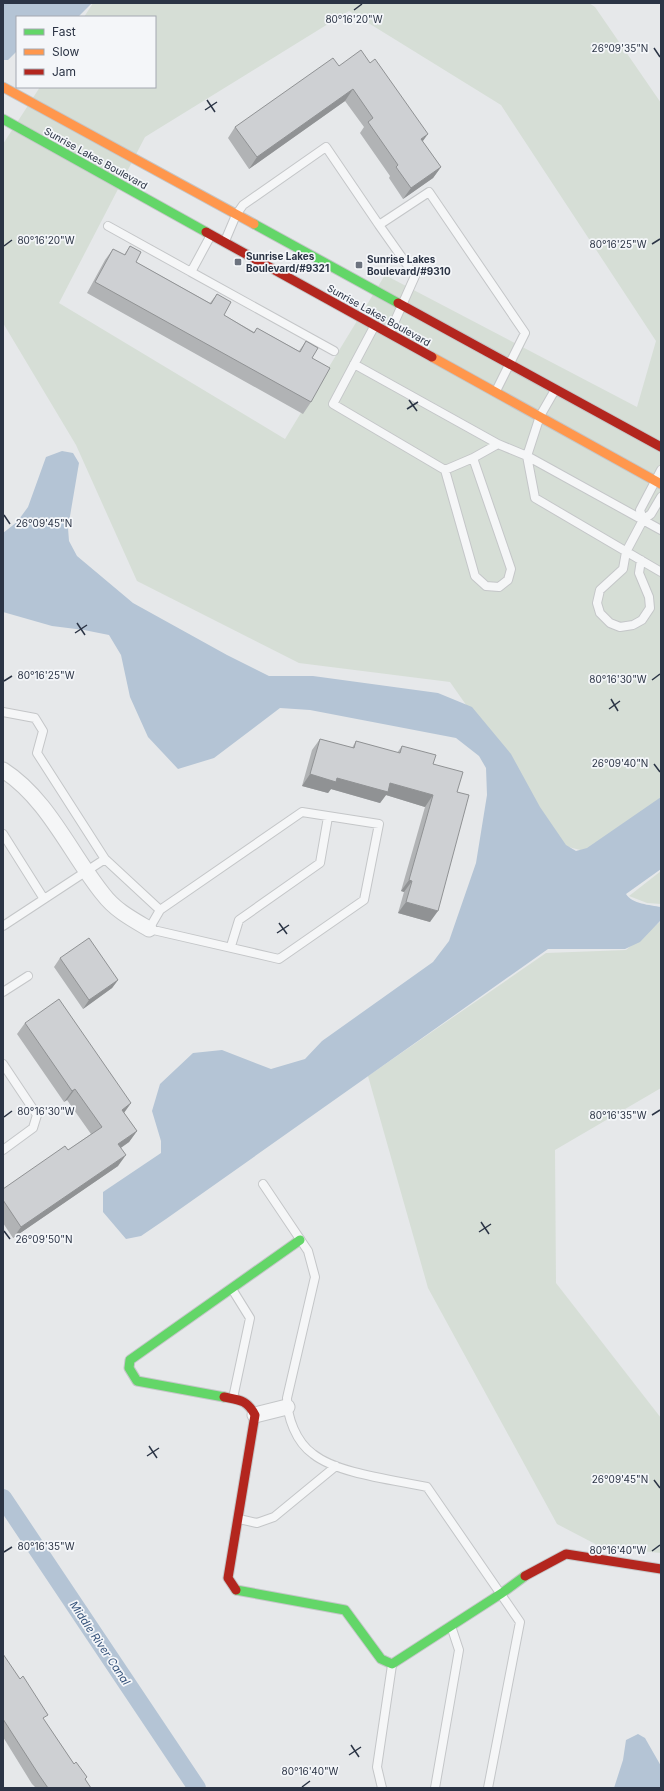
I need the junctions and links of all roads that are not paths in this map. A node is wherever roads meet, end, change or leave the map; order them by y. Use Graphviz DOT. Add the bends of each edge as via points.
graph roads {
  1 [pos="3,87"];
  2 [pos="3,119"];
  3 [pos="236,215"];
  4 [pos="379,225"];
  5 [pos="108,226"];
  6 [pos="211,234"];
  7 [pos="224,241"];
  8 [pos="191,272"];
  9 [pos="402,305"];
  10 [pos="375,325"];
  11 [pos="390,333"];
  12 [pos="334,351"];
  13 [pos="354,364"];
  14 [pos="509,364"];
  15 [pos="555,390"];
  16 [pos="496,392"];
  17 [pos="540,416"];
  18 [pos="498,444"];
  19 [pos="661,447"];
  20 [pos="527,456"];
  21 [pos="473,458"];
  22 [pos="445,470"];
  23 [pos="661,470"];
  24 [pos="658,482"];
  25 [pos="661,497"];
  26 [pos="643,520"];
  27 [pos="661,530"];
  28 [pos="626,552"];
  29 [pos="641,560"];
  30 [pos="661,572"];
  31 [pos="3,712"];
  32 [pos="3,770"];
  33 [pos="328,817"];
  34 [pos="3,834"];
  35 [pos="105,859"];
  36 [pos="86,870"];
  37 [pos="44,899"];
  38 [pos="160,910"];
  39 [pos="3,926"];
  40 [pos="149,929"];
  41 [pos="231,946"];
  42 [pos="28,976"];
  43 [pos="3,992"];
  44 [pos="3,1064"];
  45 [pos="3,1150"];
  46 [pos="263,1184"];
  47 [pos="300,1240"];
  48 [pos="232,1288"];
  49 [pos="232,1399"];
  50 [pos="287,1407"];
  51 [pos="255,1415"];
  52 [pos="336,1466"];
  53 [pos="238,1519"];
  54 [pos="661,1570"];
  55 [pos="502,1593"];
  56 [pos="451,1626"];
  57 [pos="392,1664"];
  58 [pos="382,1788"];
  59 [pos="435,1788"];
  60 [pos="488,1788"];
  1 -- 3 [label="street, Sunrise Lakes Boulevard"];
  2 -- 6 [label="street, Sunrise Lakes Boulevard"];
  3 -- 4 [label="lane" via="243,205 326,147"];
  3 -- 7 [label="lane"];
  3 -- 9 [label="street, Sunrise Lakes Boulevard"];
  4 -- 9 [label="lane" via="415,276"];
  4 -- 14 [label="lane" via="429,192 525,333"];
  5 -- 8 [label="lane"];
  6 -- 7 [label="street, Sunrise Lakes Boulevard"];
  6 -- 8 [label="lane"];
  7 -- 10 [label="street, Sunrise Lakes Boulevard"];
  8 -- 12 [label="lane"];
  9 -- 11 [label="lane"];
  9 -- 14 [label="street, Sunrise Lakes Boulevard"];
  10 -- 11 [label="street, Sunrise Lakes Boulevard"];
  10 -- 13 [label="lane"];
  11 -- 16 [label="street, Sunrise Lakes Boulevard"];
  13 -- 18 [label="lane"];
  13 -- 22 [label="lane" via="333,404"];
  14 -- 15 [label="street, Sunrise Lakes Boulevard"];
  14 -- 16 [label="lane"];
  15 -- 17 [label="lane"];
  15 -- 19 [label="street, Sunrise Lakes Boulevard"];
  16 -- 17 [label="street, Sunrise Lakes Boulevard"];
  17 -- 20 [label="lane"];
  17 -- 24 [label="street, Sunrise Lakes Boulevard"];
  18 -- 20 [label="lane"];
  18 -- 21 [label="lane"];
  20 -- 26 [label="lane"];
  20 -- 28 [label="lane" via="535,498"];
  21 -- 22 [label="lane"];
  21 -- 22 [label="lane" via="511,569 508,580 499,587 486,586 475,576"];
  23 -- 24 [label="lane"];
  24 -- 26 [label="lane" via="640,510"];
  25 -- 26 [label="lane" via="651,514"];
  26 -- 27 [label="lane"];
  26 -- 28 [label="lane"];
  28 -- 29 [label="lane"];
  28 -- 29 [label="lane" via="623,569 600,590 597,603 600,613 610,623 620,627 633,625 642,620 650,608 649,598 639,573"];
  29 -- 30 [label="lane"];
  31 -- 35 [label="lane" via="35,718 43,731 37,753"];
  32 -- 36 [label="street" via="19,781 33,796"];
  33 -- 38 [label="lane" via="302,812"];
  33 -- 41 [label="lane" via="320,863 239,920"];
  33 -- 41 [label="lane" via="379,824 364,900 279,959"];
  34 -- 37 [label="lane"];
  35 -- 36 [label="lane"];
  35 -- 38 [label="lane"];
  36 -- 37 [label="lane"];
  36 -- 40 [label="street" via="103,894 122,913"];
  37 -- 39 [label="lane"];
  38 -- 40 [label="lane"];
  40 -- 41 [label="lane"];
  42 -- 43 [label="lane"];
  44 -- 45 [label="lane" via="37,1115 33,1128"];
  46 -- 47 [label="lane"];
  47 -- 48 [label="street"];
  47 -- 50 [label="lane" via="308,1251 315,1277 286,1398"];
  48 -- 49 [label="lane" via="250,1318"];
  48 -- 49 [label="street" via="130,1360 129,1368 137,1380"];
  49 -- 51 [label="street" via="241,1400 250,1406"];
  50 -- 51 [label="street"];
  50 -- 52 [label="lane" via="296,1434 312,1454"];
  51 -- 53 [label="street"];
  52 -- 53 [label="lane" via="274,1517 256,1523"];
  52 -- 55 [label="lane" via="427,1488"];
  53 -- 57 [label="street" via="228,1578 235,1590 345,1610 381,1659"];
  54 -- 55 [label="street" via="566,1554 530,1572"];
  55 -- 56 [label="street"];
  55 -- 60 [label="lane" via="520,1622"];
  56 -- 57 [label="street"];
  56 -- 59 [label="lane" via="459,1650"];
  57 -- 58 [label="lane" via="377,1767"];
}
